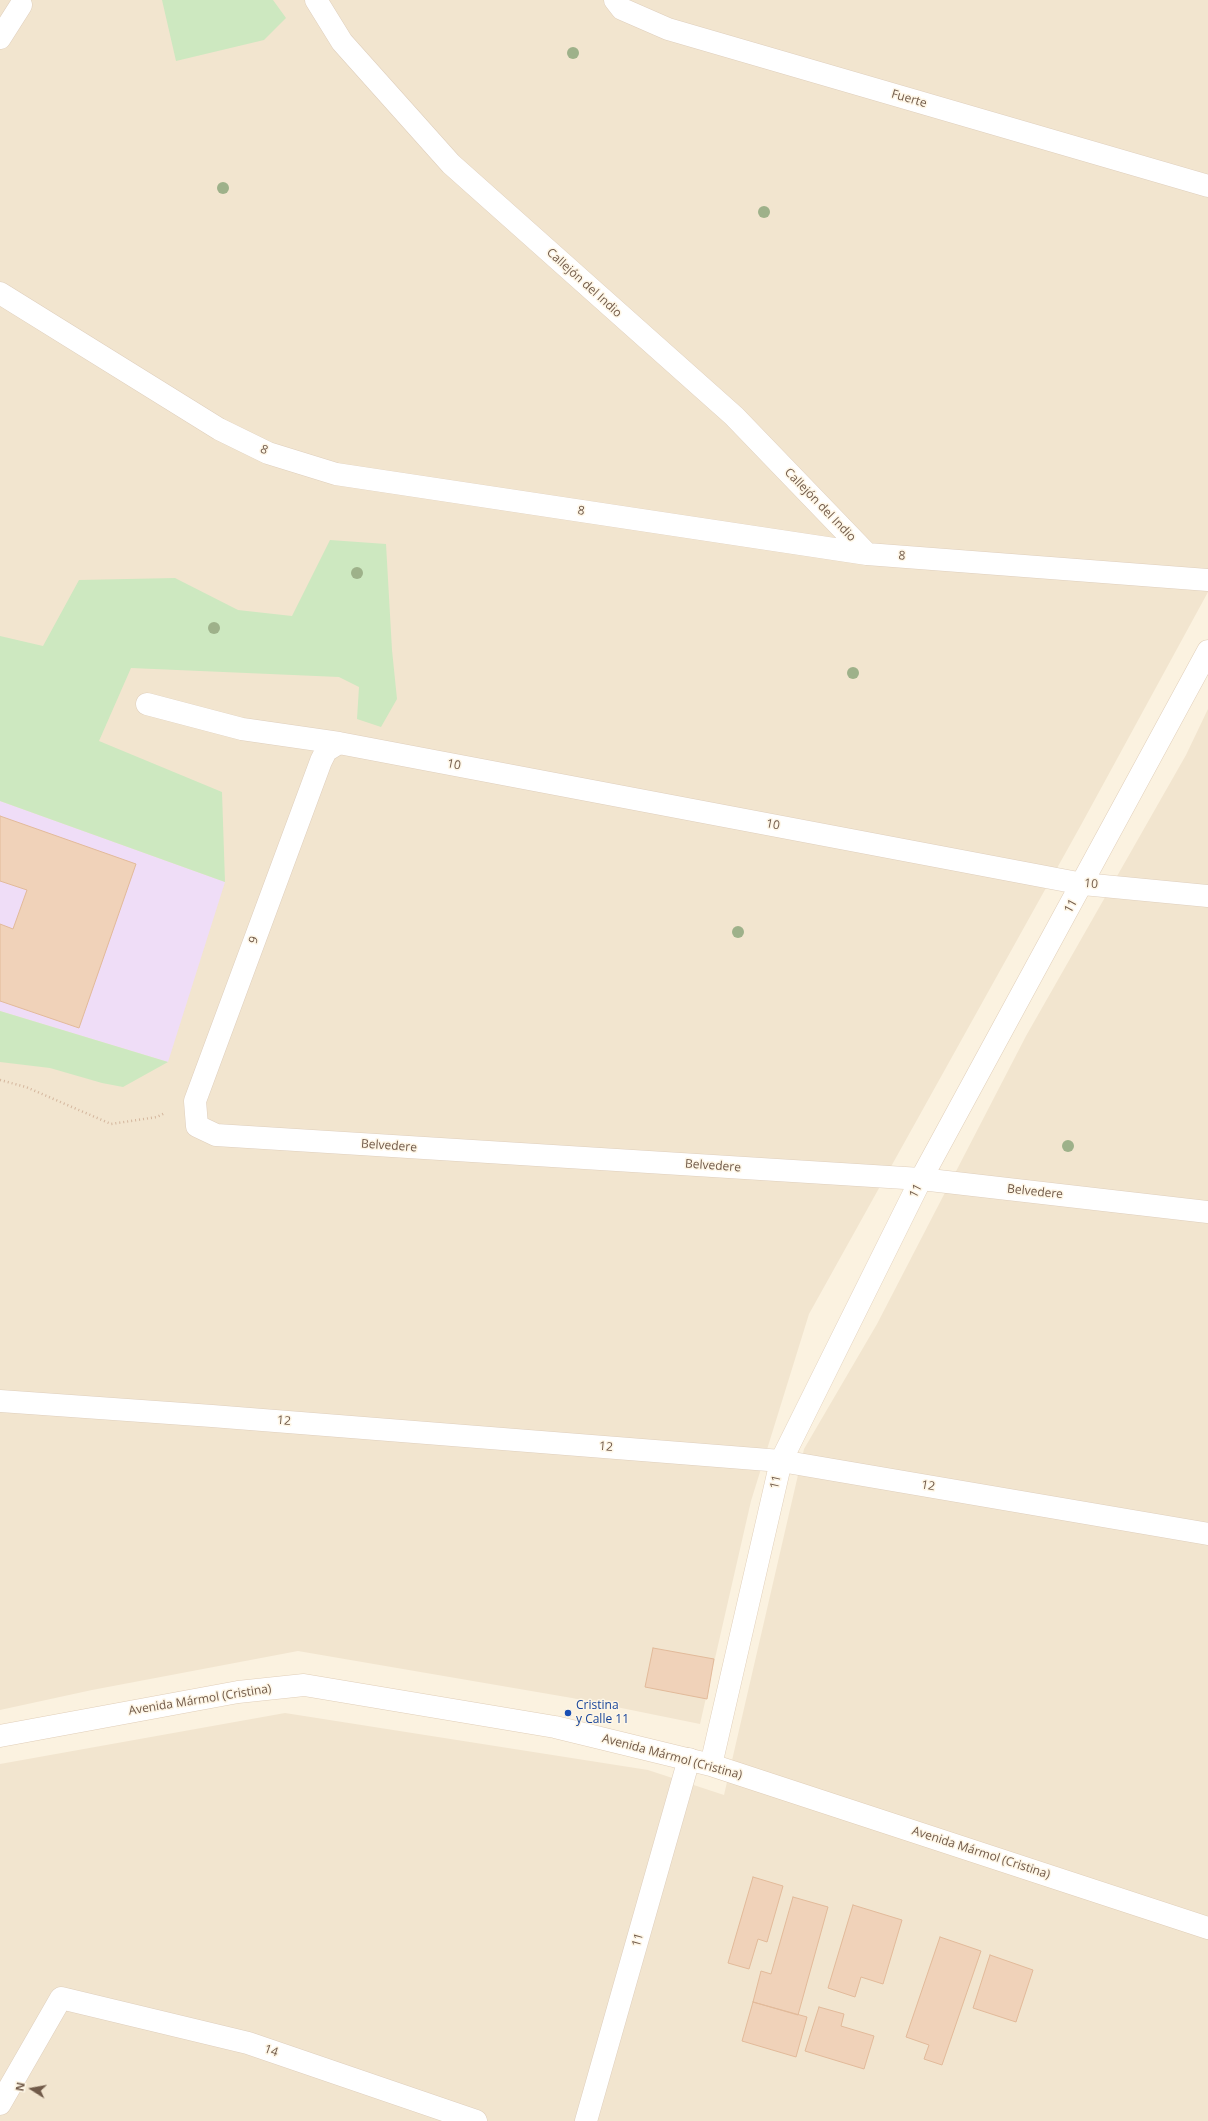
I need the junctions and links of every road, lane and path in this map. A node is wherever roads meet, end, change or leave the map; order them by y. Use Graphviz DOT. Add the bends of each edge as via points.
graph roads {
  1 [pos="316,0"];
  2 [pos="615,0"];
  3 [pos="21,5"];
  4 [pos="0,38"];
  5 [pos="1208,186"];
  6 [pos="0,293"];
  7 [pos="867,554"];
  8 [pos="1208,580"];
  9 [pos="1208,651"];
  10 [pos="147,704"];
  11 [pos="339,743"];
  12 [pos="1083,884"];
  13 [pos="1208,896"];
  14 [pos="0,1080"];
  15 [pos="195,1101"];
  16 [pos="216,1135"];
  17 [pos="921,1179"];
  18 [pos="1208,1212"];
  19 [pos="0,1401"];
  20 [pos="781,1461"];
  21 [pos="1208,1534"];
  22 [pos="0,1736"];
  23 [pos="689,1759"];
  24 [pos="711,1764"];
  25 [pos="1208,1928"];
  26 [pos="0,2104"];
  27 [pos="476,2121"];
  28 [pos="586,2121"];
  1 -- 7 [label="street, Callejón del Indio" via="342,42 451,164 734,416"];
  2 -- 5 [label="street, Fuerte" via="622,9 668,28"];
  3 -- 4 [label="street"];
  6 -- 7 [label="street, 8" via="219,429 268,453 336,474"];
  7 -- 8 [label="street, 8"];
  9 -- 12 [label="street, 11"];
  10 -- 11 [label="street, 10" via="242,729"];
  11 -- 12 [label="street, 10"];
  11 -- 15 [label="street, 9" via="326,751 321,761"];
  12 -- 13 [label="street, 10"];
  12 -- 17 [label="street, 11"];
  14 -- 15 [label="path" via="26,1087 111,1124 157,1117"];
  15 -- 16 [label="street, 9" via="198,1126"];
  16 -- 17 [label="street, Belvedere"];
  17 -- 18 [label="street, Belvedere"];
  17 -- 20 [label="street, 11"];
  19 -- 20 [label="street, 12"];
  20 -- 21 [label="street, 12"];
  20 -- 24 [label="street, 11"];
  22 -- 23 [label="street, Avenida Mármol (Cristina)" via="238,1692 304,1685 555,1726"];
  23 -- 24 [label="street, Avenida Mármol (Cristina)"];
  23 -- 28 [label="street, 11"];
  24 -- 25 [label="street, Avenida Mármol (Cristina)"];
  26 -- 27 [label="street, 14" via="61,1998 248,2043"];
}
